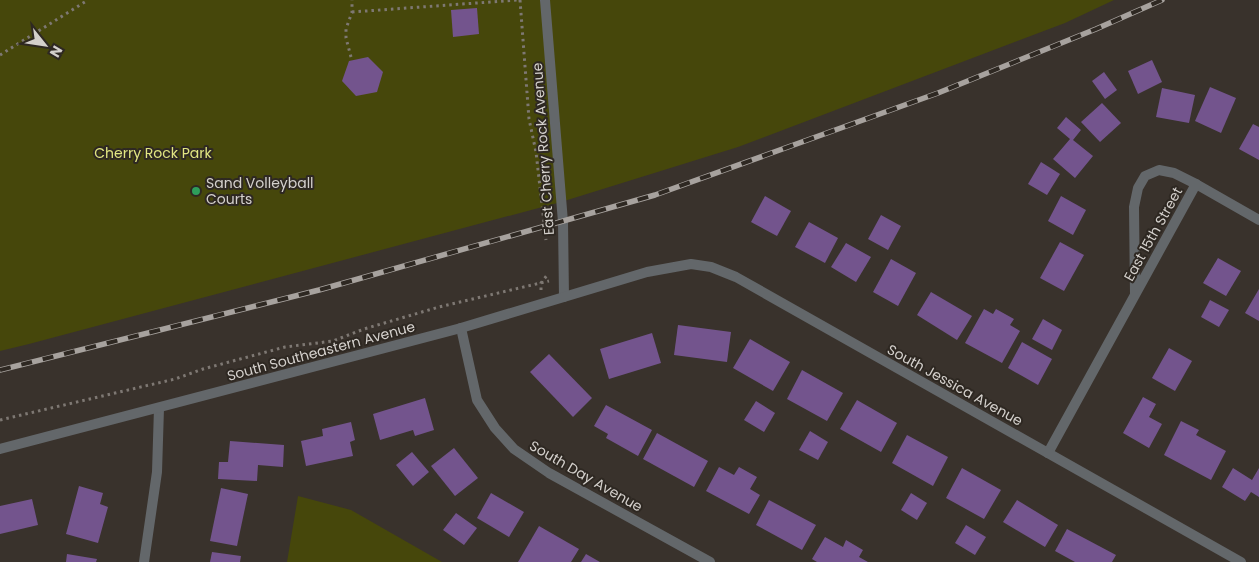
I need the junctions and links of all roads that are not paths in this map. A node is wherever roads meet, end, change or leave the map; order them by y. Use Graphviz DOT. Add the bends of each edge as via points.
graph roads {
  1 [pos="545,0"];
  2 [pos="1196,184"];
  3 [pos="1259,220"];
  4 [pos="647,272"];
  5 [pos="1135,295"];
  6 [pos="564,297"];
  7 [pos="461,328"];
  8 [pos="159,408"];
  9 [pos="0,449"];
  10 [pos="1048,453"];
  11 [pos="144,562"];
  12 [pos="710,562"];
  13 [pos="1241,562"];
  1 -- 6 [label="street, East Cherry Rock Avenue" via="563,222"];
  2 -- 3 [label="street"];
  2 -- 5 [label="street, East 15th Street"];
  2 -- 5 [label="street, East 15th Street" via="1174,173 1159,170 1145,176 1138,188 1134,207"];
  4 -- 6 [label="street, South Southeastern Avenue"];
  4 -- 10 [label="street, South Jessica Avenue" via="691,264 711,267 736,277"];
  5 -- 10 [label="street, East 15th Street"];
  6 -- 7 [label="street, South Southeastern Avenue"];
  7 -- 8 [label="street, South Southeastern Avenue"];
  7 -- 12 [label="street, South Day Avenue" via="477,400 514,450 549,473"];
  8 -- 9 [label="street, South Southeastern Avenue"];
  8 -- 11 [label="street" via="157,472"];
  10 -- 13 [label="street, South Jessica Avenue"];
}
